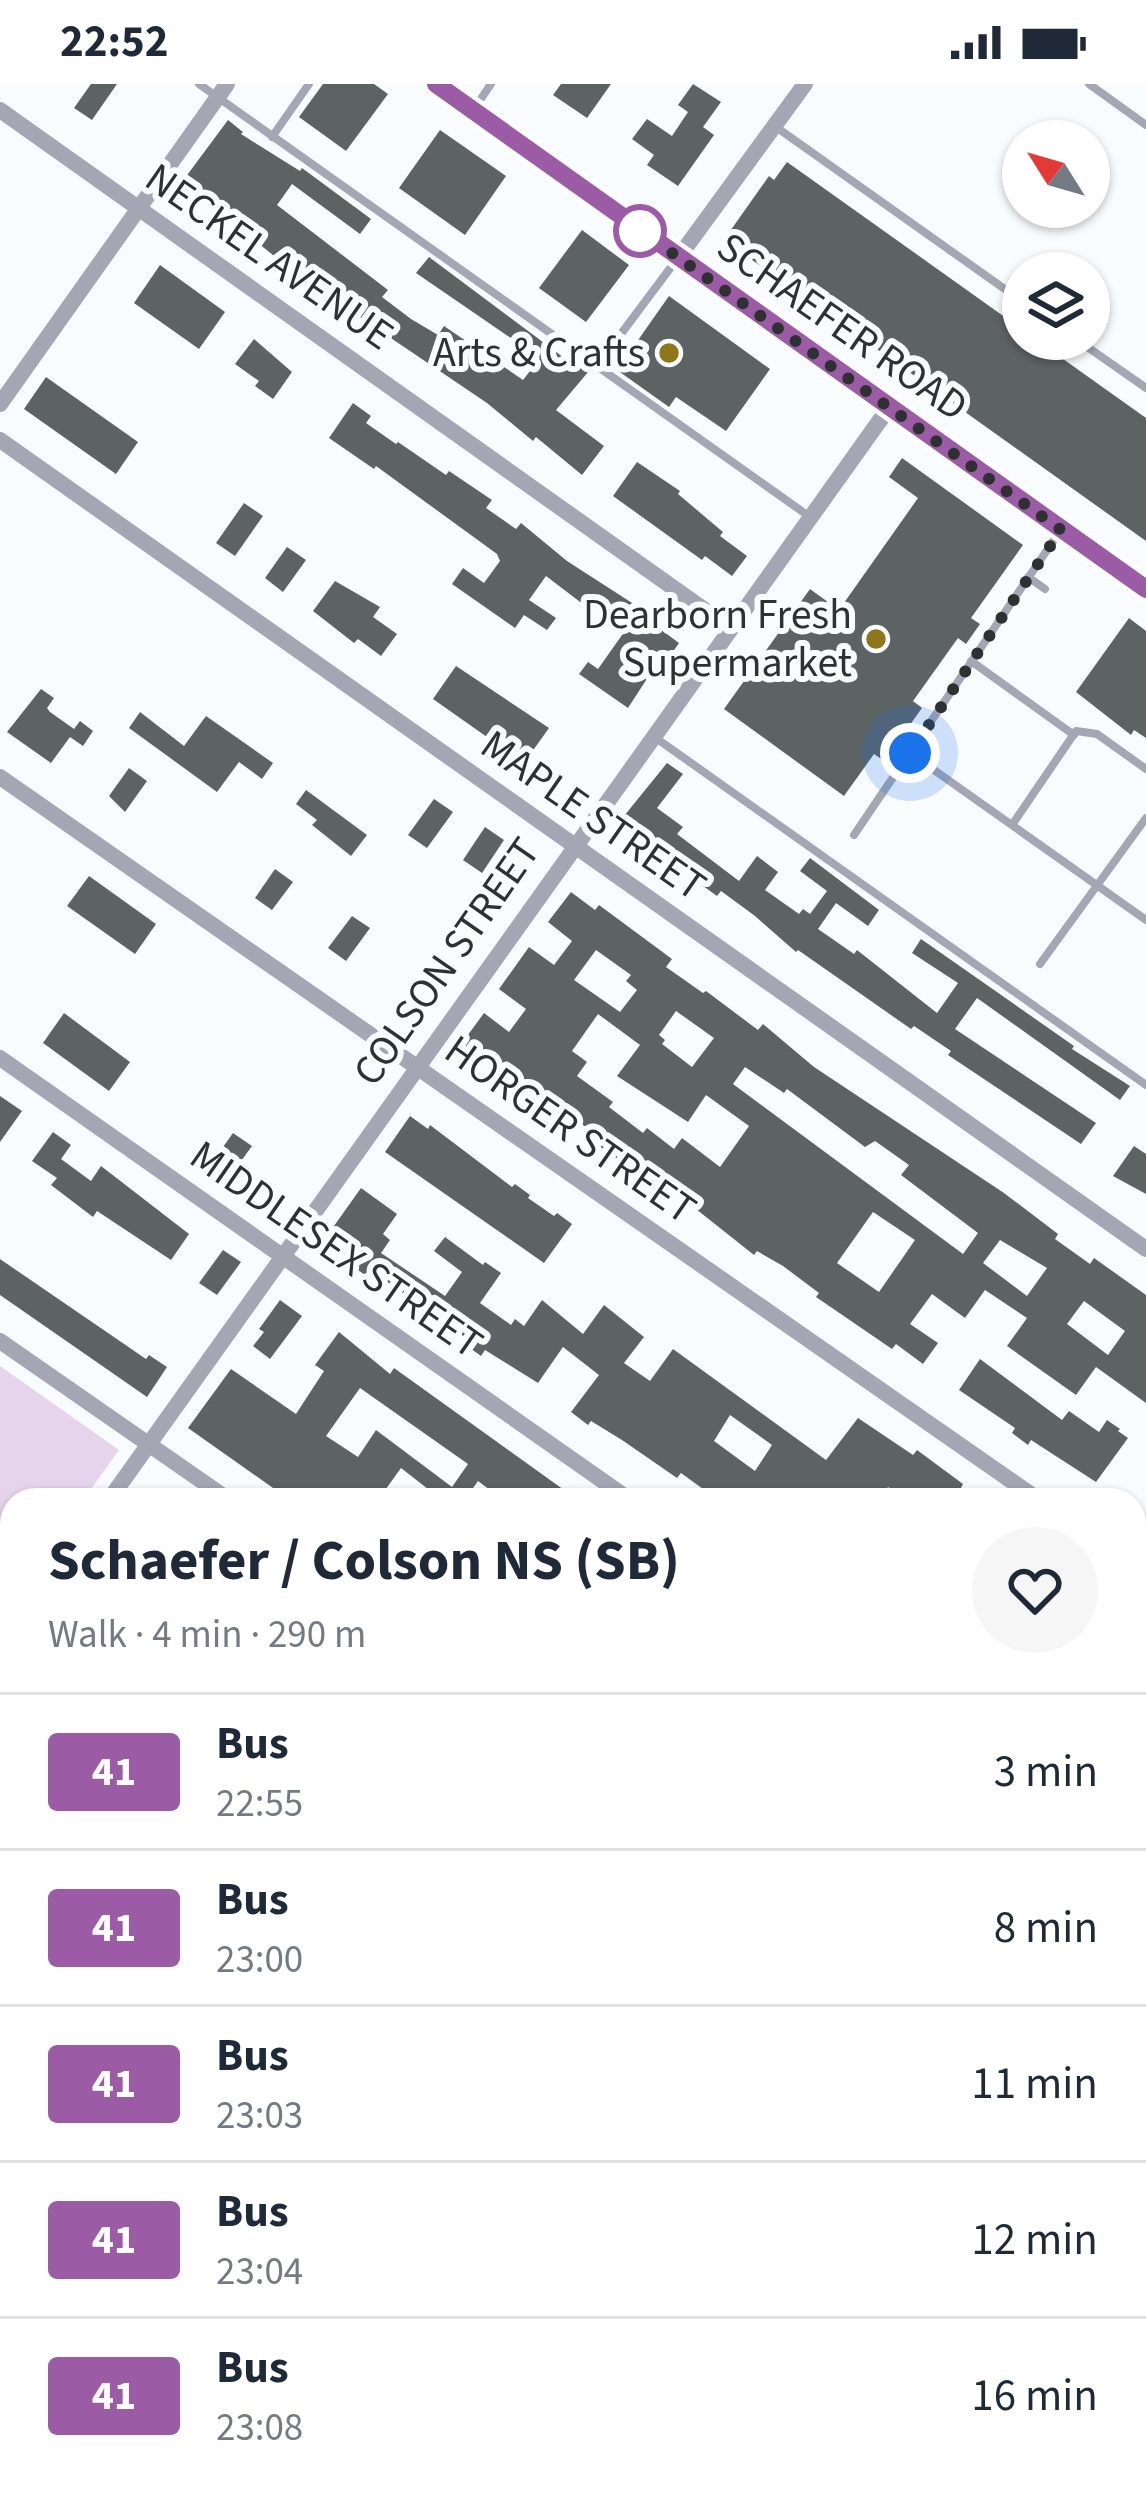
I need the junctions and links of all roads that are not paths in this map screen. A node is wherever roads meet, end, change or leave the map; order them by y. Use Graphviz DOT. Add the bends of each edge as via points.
graph roads {
  1 [pos="199,84"];
  2 [pos="309,84"];
  3 [pos="436,84"];
  4 [pos="491,84"];
  5 [pos="806,84"];
  6 [pos="1089,84"];
  7 [pos="222,91"];
  8 [pos="0,110"];
  9 [pos="473,110"];
  10 [pos="1146,125"];
  11 [pos="775,126"];
  12 [pos="272,136"];
  13 [pos="138,208"];
  14 [pos="678,258"];
  15 [pos="1002,287"];
  16 [pos="1106,360"];
  17 [pos="597,366"];
  18 [pos="1146,388"];
  19 [pos="0,404"];
  20 [pos="889,409"];
  21 [pos="0,440"];
  22 [pos="811,517"];
  23 [pos="1061,530"];
  24 [pos="1028,577"];
  25 [pos="1046,589"];
  26 [pos="1146,589"];
  27 [pos="999,620"];
  28 [pos="730,628"];
  29 [pos="1012,628"];
  30 [pos="971,661"];
  31 [pos="652,735"];
  32 [pos="1074,735"];
  33 [pos="910,753"];
  34 [pos="1146,769"];
  35 [pos="0,777"];
  36 [pos="1146,818"];
  37 [pos="1012,825"];
  38 [pos="854,835"];
  39 [pos="573,846"];
  40 [pos="1097,886"];
  41 [pos="1146,920"];
  42 [pos="1040,964"];
  43 [pos="0,1058"];
  44 [pos="417,1067"];
  45 [pos="1146,1085"];
  46 [pos="1146,1249"];
  47 [pos="281,1258"];
  48 [pos="0,1341"];
  49 [pos="148,1444"];
  50 [pos="117,1488"];
  51 [pos="212,1488"];
  52 [pos="613,1488"];
  53 [pos="1022,1488"];
  1 -- 7 [label="lane"];
  2 -- 12 [label="lane"];
  3 -- 9 [label="main road, SCHAEFER ROAD"];
  4 -- 9 [label="lane"];
  5 -- 11 [label="street"];
  6 -- 10 [label="lane"];
  7 -- 12 [label="lane"];
  7 -- 13 [label="street"];
  8 -- 13 [label="street, NECKEL AVENUE"];
  9 -- 14 [label="main road, SCHAEFER ROAD"];
  11 -- 14 [label="street"];
  11 -- 15 [label="lane"];
  12 -- 17 [label="lane"];
  13 -- 19 [label="street"];
  13 -- 28 [label="street, NECKEL AVENUE"];
  14 -- 17 [label="lane"];
  14 -- 20 [label="main road, SCHAEFER ROAD"];
  16 -- 18 [label="lane"];
  17 -- 22 [label="lane"];
  20 -- 22 [label="street, COLSON STREET"];
  20 -- 23 [label="main road, SCHAEFER ROAD"];
  21 -- 39 [label="street, MAPLE STREET"];
  22 -- 28 [label="street, COLSON STREET"];
  23 -- 24 [label="lane"];
  23 -- 26 [label="main road, SCHAEFER ROAD"];
  24 -- 25 [label="lane"];
  24 -- 27 [label="lane"];
  27 -- 29 [label="lane"];
  27 -- 30 [label="lane"];
  28 -- 31 [label="street, COLSON STREET"];
  30 -- 32 [label="lane"];
  30 -- 33 [label="lane"];
  31 -- 39 [label="street, COLSON STREET"];
  31 -- 45 [label="lane"];
  32 -- 34 [label="lane" via="1097,734"];
  32 -- 37 [label="lane"];
  33 -- 37 [label="lane"];
  33 -- 38 [label="lane"];
  35 -- 44 [label="street, HORGER STREET"];
  36 -- 40 [label="lane"];
  37 -- 40 [label="lane"];
  39 -- 44 [label="street, COLSON STREET"];
  39 -- 46 [label="street, MAPLE STREET"];
  40 -- 41 [label="lane"];
  40 -- 42 [label="lane"];
  43 -- 47 [label="street, MIDDLESEX STREET"];
  44 -- 47 [label="street, COLSON STREET"];
  44 -- 53 [label="street, HORGER STREET"];
  47 -- 49 [label="street, COLSON STREET"];
  47 -- 52 [label="street, MIDDLESEX STREET"];
  48 -- 49 [label="street"];
  49 -- 50 [label="street, COLSON STREET"];
  49 -- 51 [label="street"];
}
